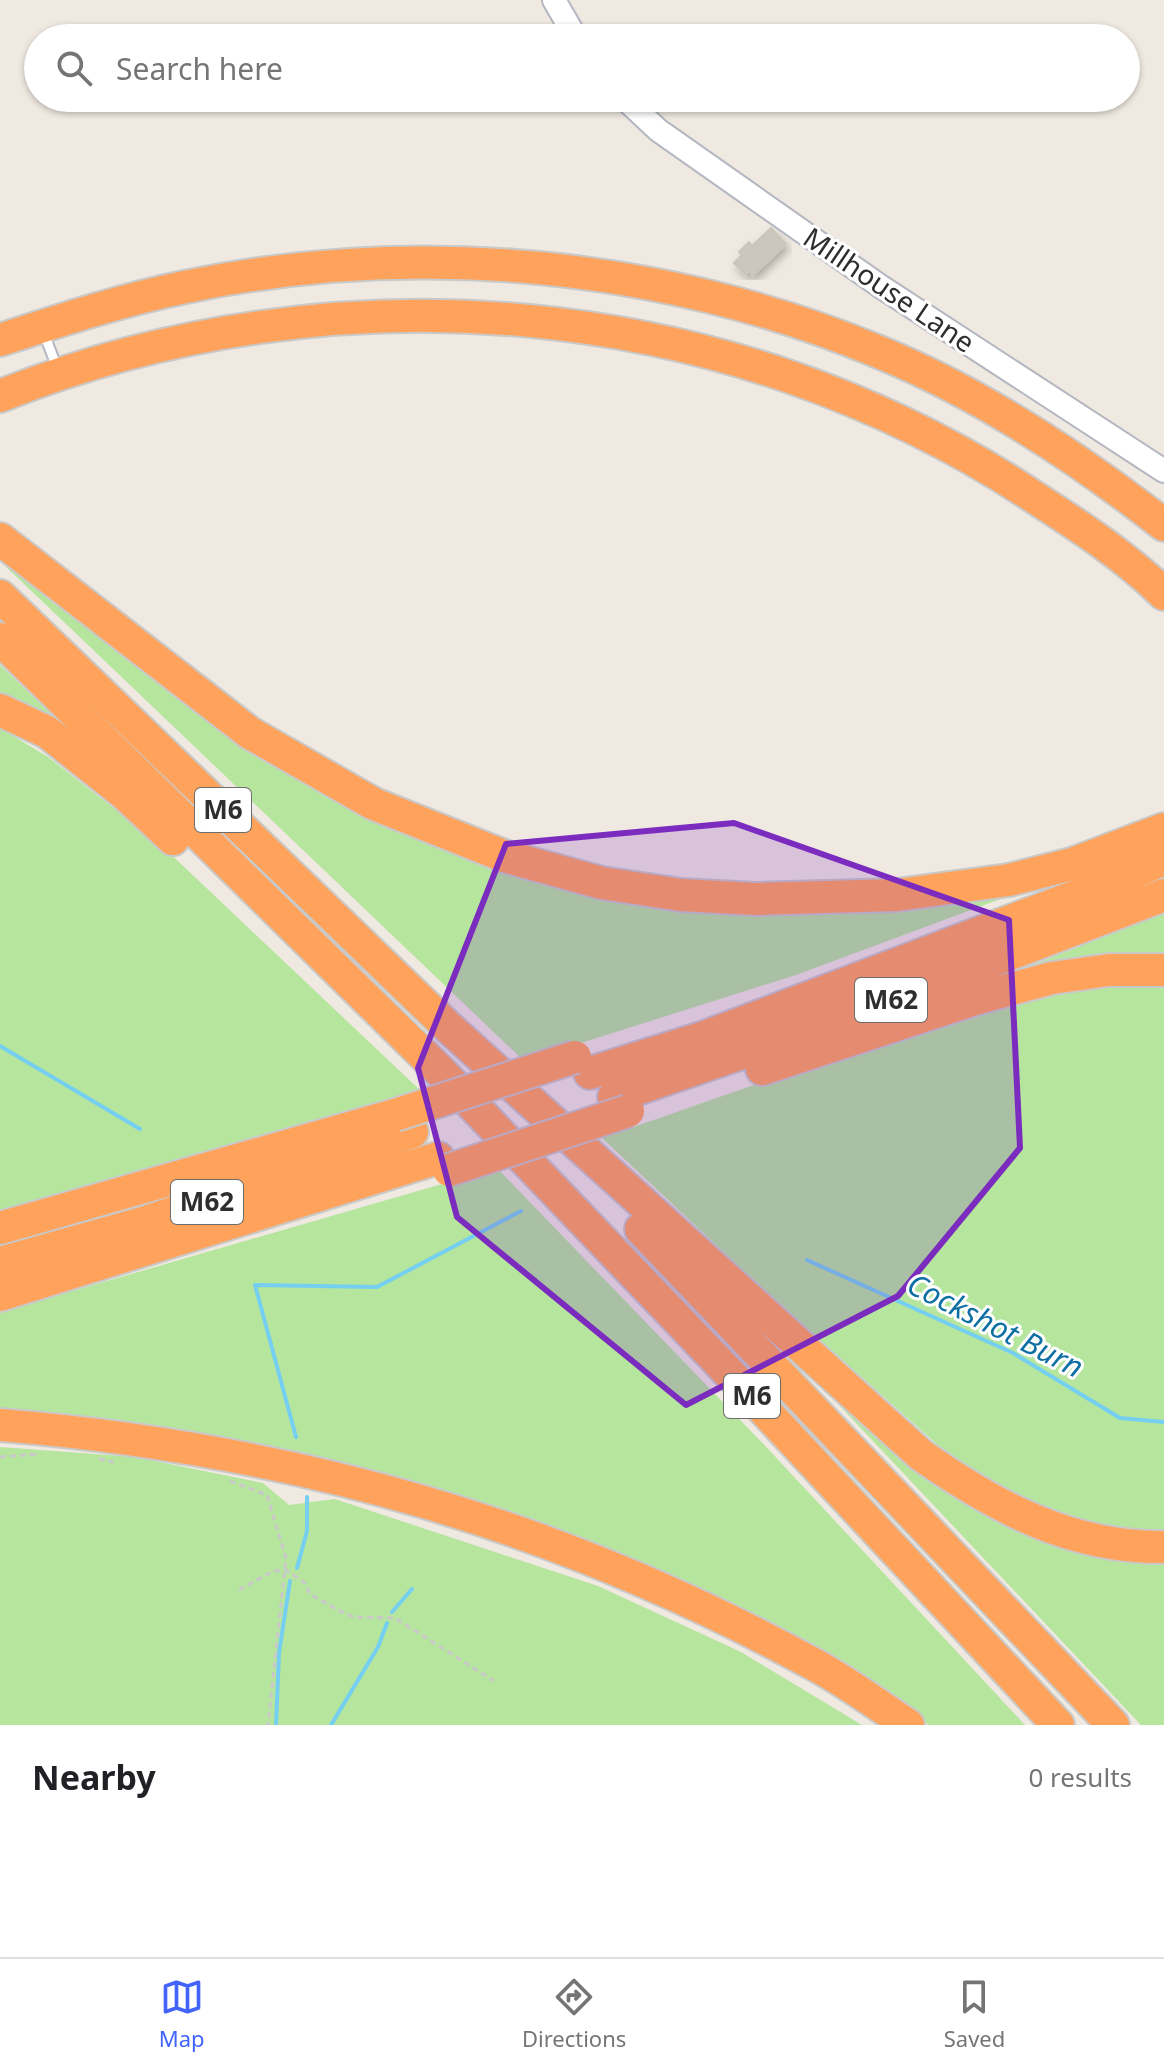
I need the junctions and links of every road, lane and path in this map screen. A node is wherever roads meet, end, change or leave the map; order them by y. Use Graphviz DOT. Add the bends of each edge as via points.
graph roads {
  1 [pos="554,0"];
  2 [pos="568,24"];
  3 [pos="639,112"];
  4 [pos="41,327"];
  5 [pos="0,340"];
  6 [pos="59,373"];
  7 [pos="0,396"];
  8 [pos="1164,471"];
  9 [pos="1164,525"];
  10 [pos="0,539"];
  11 [pos="1164,594"];
  12 [pos="0,596"];
  13 [pos="0,639"];
  14 [pos="0,710"];
  15 [pos="1164,829"];
  16 [pos="1164,859"];
  17 [pos="1164,895"];
  18 [pos="1164,970"];
  19 [pos="446,1025"];
  20 [pos="441,1072"];
  21 [pos="621,1104"];
  22 [pos="403,1124"];
  23 [pos="0,1228"];
  24 [pos="0,1263"];
  25 [pos="0,1295"];
  26 [pos="0,1425"];
  27 [pos="48,1453"];
  28 [pos="88,1455"];
  29 [pos="0,1457"];
  30 [pos="120,1462"];
  31 [pos="223,1478"];
  32 [pos="1164,1547"];
  33 [pos="286,1570"];
  34 [pos="239,1590"];
  35 [pos="494,1681"];
  36 [pos="268,1725"];
  37 [pos="908,1725"];
  38 [pos="1058,1725"];
  39 [pos="1113,1725"];
  1 -- 2 [label="street"];
  3 -- 8 [label="street, Millhouse Lane" via="880,286"];
  4 -- 5 [label="highway"];
  4 -- 6 [label="lane"];
  4 -- 9 [label="highway" via="185,286 337,266 430,262 600,275 727,302 878,351 1027,428"];
  6 -- 7 [label="highway"];
  6 -- 11 [label="highway" via="167,343 280,323 385,315 554,322 673,342 825,389 918,430 991,468 1068,519"];
  10 -- 15 [label="highway" via="250,733 374,804 504,856 602,883 756,899 897,895 1009,880 1072,864"];
  12 -- 19 [label="highway, M6"];
  13 -- 20 [label="highway, M6"];
  14 -- 20 [label="highway" via="47,732 126,795 311,968"];
  16 -- 22 [label="highway, M62, bridge" via="784,1005"];
  17 -- 21 [label="highway, M62"];
  18 -- 21 [label="highway" via="1052,978"];
  19 -- 32 [label="highway" via="921,1455 963,1484 1047,1527 1086,1540"];
  19 -- 39 [label="highway, M6"];
  20 -- 38 [label="highway, M6"];
  21 -- 25 [label="highway, M62" via="444,1164"];
  22 -- 23 [label="highway"];
  22 -- 24 [label="highway, M62" via="143,1223"];
  26 -- 37 [label="highway" via="203,1448 433,1502 678,1597 819,1667"];
  27 -- 29 [label="path"];
  28 -- 30 [label="path"];
  31 -- 33 [label="path" via="267,1495"];
  33 -- 34 [label="path" via="273,1571"];
  33 -- 35 [label="path" via="305,1583 310,1594 338,1610 353,1617 395,1618"];
  33 -- 36 [label="path"];
}
